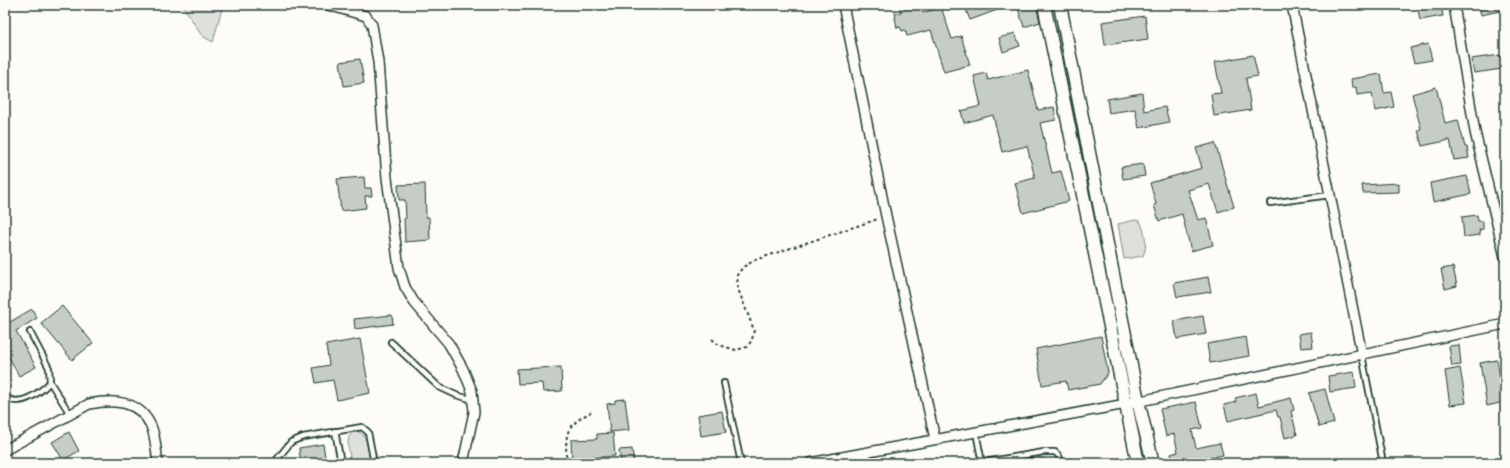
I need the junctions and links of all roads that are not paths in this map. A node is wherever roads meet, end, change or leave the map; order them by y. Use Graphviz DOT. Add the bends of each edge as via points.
graph roads {
  1 [pos="328,5"];
  2 [pos="843,5"];
  3 [pos="1044,5"];
  4 [pos="1060,5"];
  5 [pos="1292,5"];
  6 [pos="1454,5"];
  7 [pos="1330,195"];
  8 [pos="1270,202"];
  9 [pos="1505,257"];
  10 [pos="1505,324"];
  11 [pos="30,332"];
  12 [pos="391,342"];
  13 [pos="1362,355"];
  14 [pos="50,382"];
  15 [pos="724,383"];
  16 [pos="5,396"];
  17 [pos="474,400"];
  18 [pos="1138,401"];
  19 [pos="1126,404"];
  20 [pos="70,414"];
  21 [pos="335,431"];
  22 [pos="976,432"];
  23 [pos="935,439"];
  24 [pos="5,450"];
  25 [pos="158,463"];
  26 [pos="274,463"];
  27 [pos="341,463"];
  28 [pos="374,463"];
  29 [pos="463,463"];
  30 [pos="741,463"];
  31 [pos="810,463"];
  32 [pos="980,463"];
  33 [pos="1061,463"];
  34 [pos="1138,463"];
  35 [pos="1153,463"];
  36 [pos="1383,463"];
  1 -- 17 [label="street" via="366,16 372,25 399,268 405,287 414,302 449,344 463,368"];
  2 -- 23 [label="street"];
  3 -- 19 [label="street"];
  4 -- 18 [label="street"];
  5 -- 7 [label="street"];
  6 -- 9 [label="street" via="1475,132"];
  7 -- 8 [label="lane"];
  7 -- 13 [label="street"];
  10 -- 13 [label="street"];
  11 -- 14 [label="lane" via="49,368"];
  12 -- 17 [label="lane" via="439,387"];
  13 -- 18 [label="street"];
  13 -- 36 [label="lane"];
  14 -- 16 [label="lane" via="30,398 18,402 8,400"];
  14 -- 20 [label="lane"];
  15 -- 30 [label="lane"];
  17 -- 29 [label="street" via="474,412"];
  18 -- 19 [label="street"];
  18 -- 35 [label="street"];
  19 -- 22 [label="street"];
  19 -- 34 [label="street"];
  20 -- 24 [label="street"];
  20 -- 25 [label="street" via="89,404 102,401 119,401 137,409 151,427"];
  21 -- 26 [label="lane" via="291,442"];
  21 -- 27 [label="lane"];
  21 -- 28 [label="lane" via="365,428"];
  22 -- 23 [label="street"];
  22 -- 32 [label="lane"];
  23 -- 31 [label="street"];
  32 -- 33 [label="lane" via="1055,452"];
}
